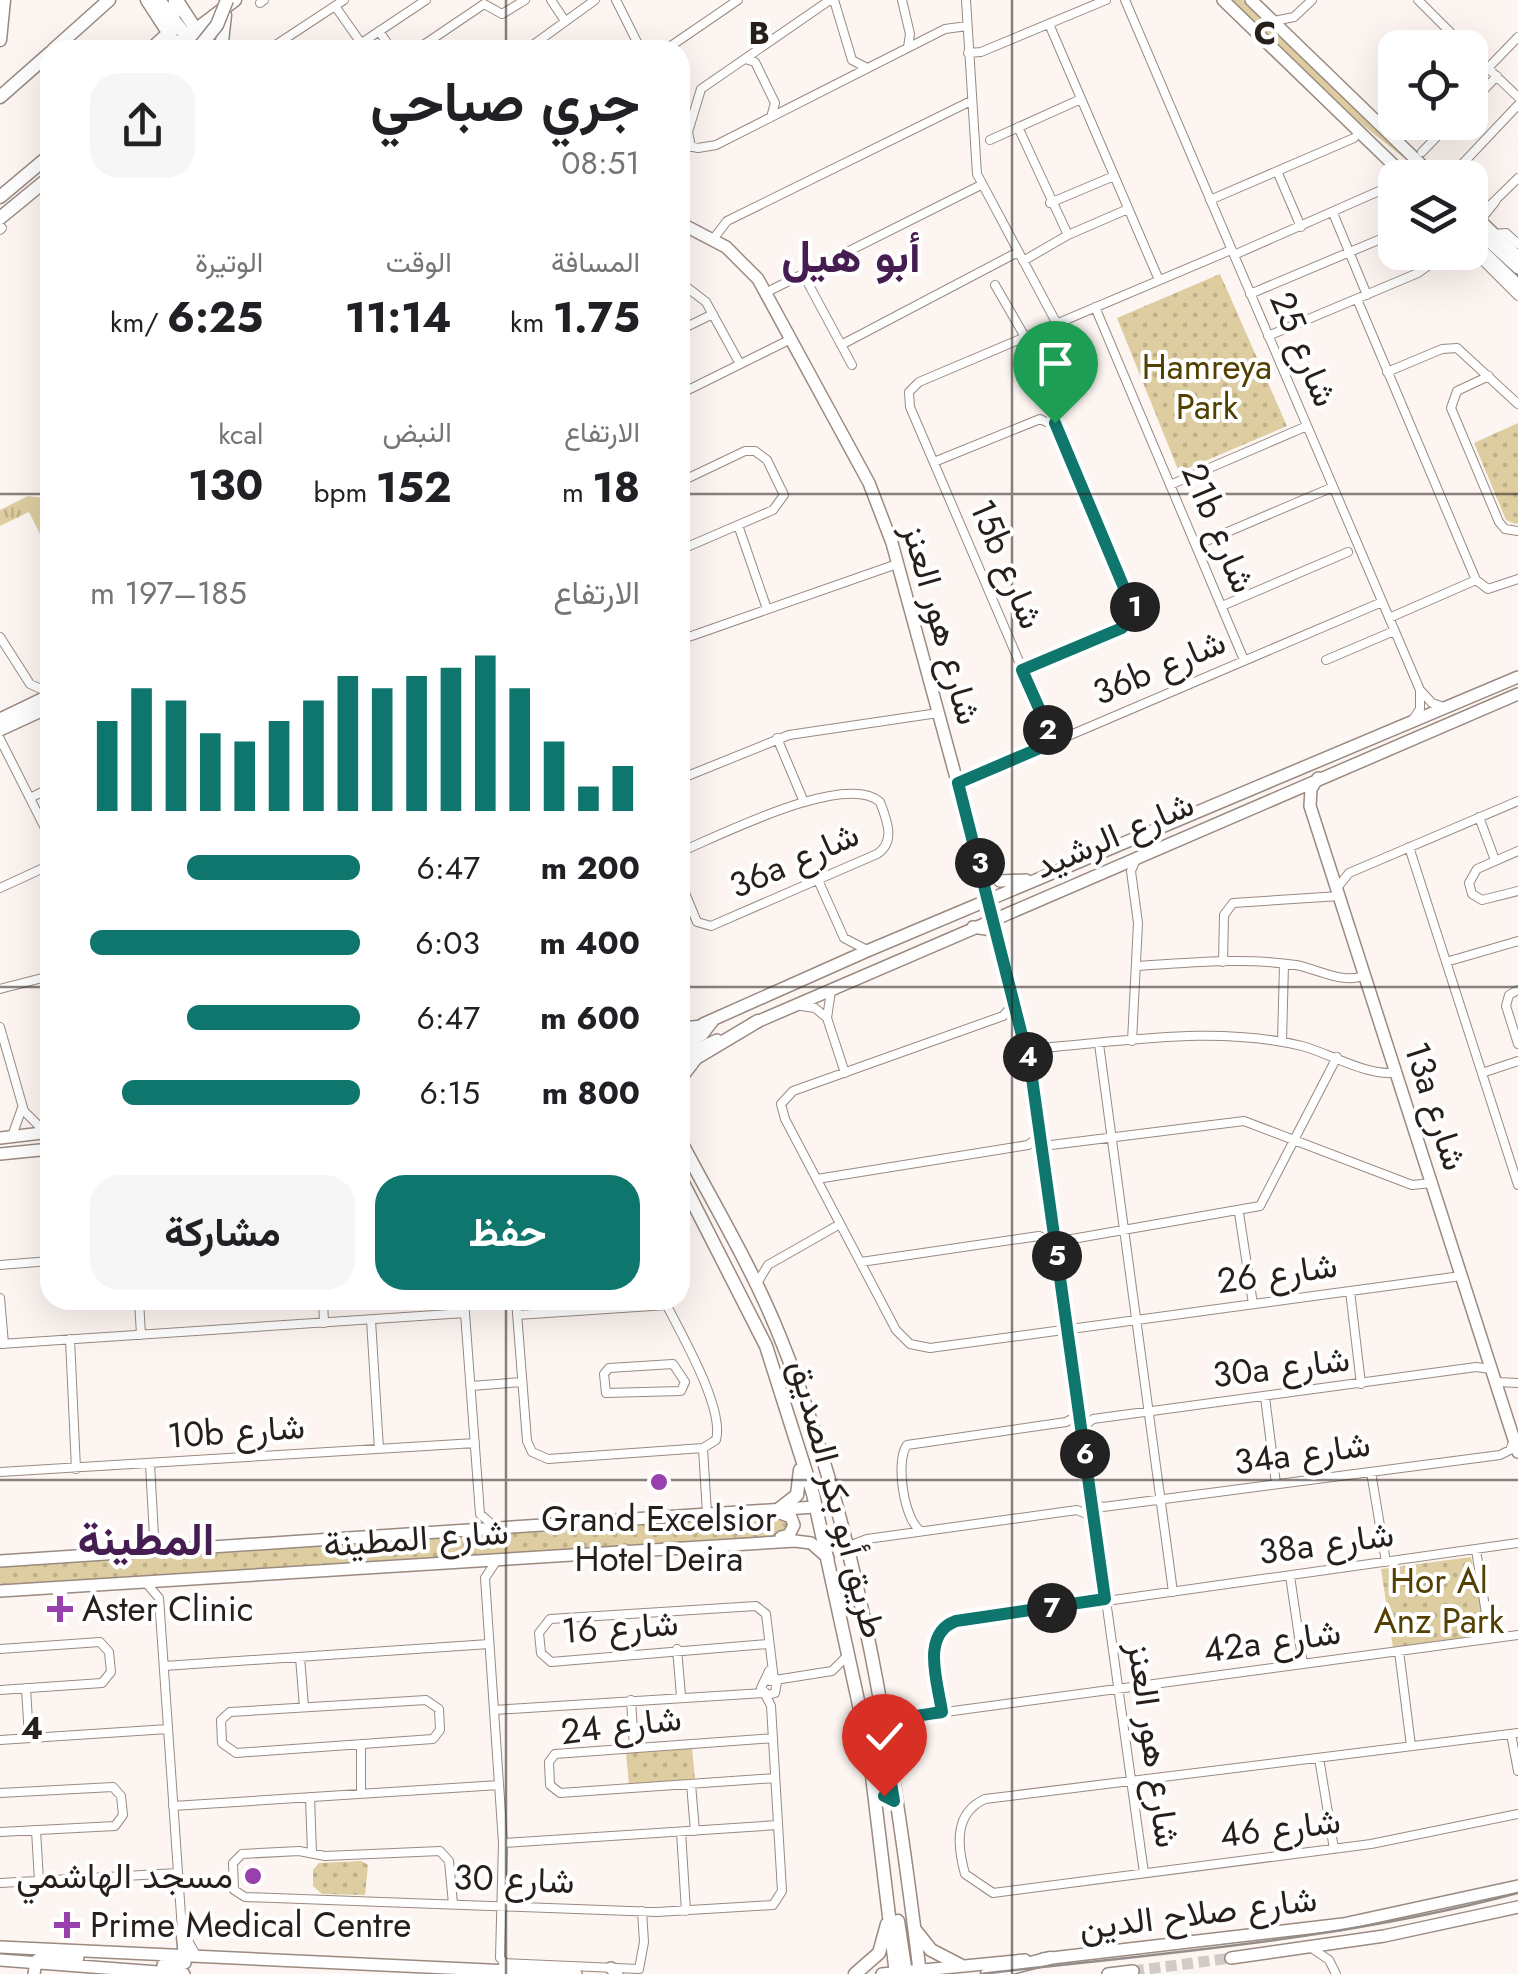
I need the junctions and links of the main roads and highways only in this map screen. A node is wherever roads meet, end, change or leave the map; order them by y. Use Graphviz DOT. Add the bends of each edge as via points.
graph roads {
  1 [pos="4,0"];
  2 [pos="176,0"];
  3 [pos="1223,0"];
  4 [pos="1251,0"];
  5 [pos="231,1"];
  6 [pos="155,2"];
  7 [pos="103,3"];
  8 [pos="179,35"];
  9 [pos="0,40"];
  10 [pos="63,40"];
  11 [pos="204,40"];
  12 [pos="221,40"];
  13 [pos="40,61"];
  14 [pos="0,97"];
  15 [pos="1385,160"];
  16 [pos="1416,160"];
  17 [pos="40,163"];
  18 [pos="40,187"];
  19 [pos="0,196"];
  20 [pos="1,225"];
  21 [pos="690,227"];
  22 [pos="1488,233"];
  23 [pos="1488,242"];
  24 [pos="1488,247"];
  25 [pos="1518,257"];
  26 [pos="1518,268"];
  27 [pos="1518,284"];
  28 [pos="1518,677"];
  29 [pos="40,699"];
  30 [pos="1515,699"];
  31 [pos="40,712"];
  32 [pos="0,719"];
  33 [pos="0,730"];
  34 [pos="1318,778"];
  35 [pos="1100,852"];
  36 [pos="981,866"];
  37 [pos="1039,879"];
  38 [pos="992,904"];
  39 [pos="964,910"];
  40 [pos="946,937"];
  41 [pos="1002,944"];
  42 [pos="863,972"];
  43 [pos="712,1021"];
  44 [pos="758,1021"];
  45 [pos="697,1027"];
  46 [pos="690,1029"];
  47 [pos="690,1041"];
  48 [pos="690,1052"];
  49 [pos="690,1066"];
  50 [pos="40,1134"];
  51 [pos="5,1138"];
  52 [pos="40,1150"];
  53 [pos="0,1154"];
  54 [pos="690,1158"];
  55 [pos="690,1198"];
  56 [pos="1516,1446"];
  57 [pos="799,1448"];
  58 [pos="816,1507"];
  59 [pos="779,1509"];
  60 [pos="750,1511"];
  61 [pos="845,1542"];
  62 [pos="712,1545"];
  63 [pos="828,1558"];
  64 [pos="0,1561"];
  65 [pos="0,1592"];
  66 [pos="869,1750"];
  67 [pos="894,1801"];
  68 [pos="886,1875"];
  69 [pos="1518,1886"];
  70 [pos="1518,1906"];
  71 [pos="889,1907"];
  72 [pos="913,1927"];
  73 [pos="182,1930"];
  74 [pos="0,1947"];
  75 [pos="121,1954"];
  76 [pos="1050,1958"];
  77 [pos="1230,1958"];
  78 [pos="193,1959"];
  79 [pos="0,1960"];
  80 [pos="960,1966"];
  81 [pos="100,1968"];
  82 [pos="39,1970"];
  83 [pos="1133,1971"];
  84 [pos="904,1973"];
  85 [pos="184,1974"];
  86 [pos="576,1974"];
  87 [pos="855,1974"];
  88 [pos="987,1974"];
  89 [pos="1108,1974"];
  1 -- 9 [label="main road"];
  2 -- 8 [label="main road"];
  2 -- 8 [label="main road"];
  3 -- 15 [label="main road"];
  4 -- 16 [label="main road"];
  5 -- 8 [label="main road"];
  5 -- 11 [label="main road, bridge"];
  5 -- 12 [label="main road"];
  6 -- 8 [label="main road"];
  7 -- 10 [label="main road"];
  13 -- 14 [label="main road"];
  17 -- 19 [label="main road"];
  18 -- 20 [label="main road"];
  21 -- 36 [label="main road, شارع هور العنز" via="714,238 766,292 870,483"];
  22 -- 25 [label="main road"];
  23 -- 26 [label="main road"];
  24 -- 27 [label="main road"];
  28 -- 35 [label="main road, شارع الرشيد"];
  29 -- 32 [label="main road"];
  30 -- 34 [label="main road, شارع الرشيد"];
  31 -- 33 [label="main road"];
  34 -- 38 [label="main road, شارع الرشيد" via="1109,868"];
  34 -- 56 [label="main road, 13a شارع" via="1309,800"];
  35 -- 37 [label="main road, شارع الرشيد"];
  35 -- 38 [label="main road" via="1073,871"];
  36 -- 37 [label="main road" via="1000,881"];
  36 -- 38 [label="main road, شارع هور العنز"];
  36 -- 39 [label="main road" via="979,893"];
  37 -- 38 [label="main road, شارع الرشيد"];
  38 -- 39 [label="main road, شارع الرشيد"];
  38 -- 40 [label="main road, شارع الرشيد"];
  38 -- 42 [label="main road"];
  39 -- 43 [label="main road, شارع الرشيد"];
  40 -- 41 [label="main road" via="983,926"];
  40 -- 42 [label="main road, شارع الرشيد"];
  42 -- 44 [label="main road, شارع الرشيد"];
  43 -- 45 [label="main road, شارع الرشيد"];
  43 -- 47 [label="main road"];
  44 -- 48 [label="main road, شارع الرشيد"];
  44 -- 49 [label="main road"];
  45 -- 46 [label="main road"];
  50 -- 51 [label="main road"];
  52 -- 53 [label="main road"];
  54 -- 61 [label="main road, طريق أبو بكر الصديق" via="756,1284 808,1411"];
  55 -- 57 [label="main road, طريق أبو بكر الصديق" via="758,1329"];
  57 -- 58 [label="main road, طريق أبو بكر الصديق"];
  57 -- 59 [label="main road" via="800,1488"];
  58 -- 59 [label="main road, شارع المطينة"];
  58 -- 61 [label="main road"];
  58 -- 63 [label="main road, طريق أبو بكر الصديق"];
  59 -- 60 [label="main road, شارع المطينة"];
  60 -- 62 [label="main road" via="788,1514 794,1528 785,1537"];
  60 -- 64 [label="main road, شارع المطينة"];
  61 -- 67 [label="main road, طريق أبو بكر الصديق"];
  62 -- 63 [label="main road, شارع المطينة" via="803,1541"];
  62 -- 65 [label="main road, شارع المطينة"];
  63 -- 66 [label="main road, طريق أبو بكر الصديق"];
  66 -- 67 [label="main road" via="884,1796"];
  66 -- 68 [label="main road, طريق أبو بكر الصديق"];
  67 -- 72 [label="main road, طريق أبو بكر الصديق"];
  68 -- 71 [label="main road, طريق أبو بكر الصديق"];
  68 -- 84 [label="main road"];
  69 -- 76 [label="main road, شارع صلاح الدين" via="1304,1930"];
  70 -- 77 [label="main road" via="1347,1942"];
  71 -- 84 [label="main road, طريق أبو بكر الصديق"];
  71 -- 87 [label="main road" via="879,1952"];
  72 -- 80 [label="main road" via="932,1950"];
  72 -- 84 [label="main road, طريق أبو بكر الصديق"];
  73 -- 78 [label="main road"];
  74 -- 75 [label="main road"];
  75 -- 78 [label="main road"];
  75 -- 82 [label="main road" via="42,1956"];
  76 -- 80 [label="main road, شارع صلاح الدين"];
  76 -- 88 [label="main road"];
  78 -- 81 [label="main road" via="180,1966"];
  78 -- 86 [label="main road" via="502,1966"];
  79 -- 82 [label="main road"];
  80 -- 84 [label="main road, شارع صلاح الدين"];
  81 -- 82 [label="main road"];
  81 -- 85 [label="main road"];
  83 -- 89 [label="main road, شارع صلاح الدين"];
}
